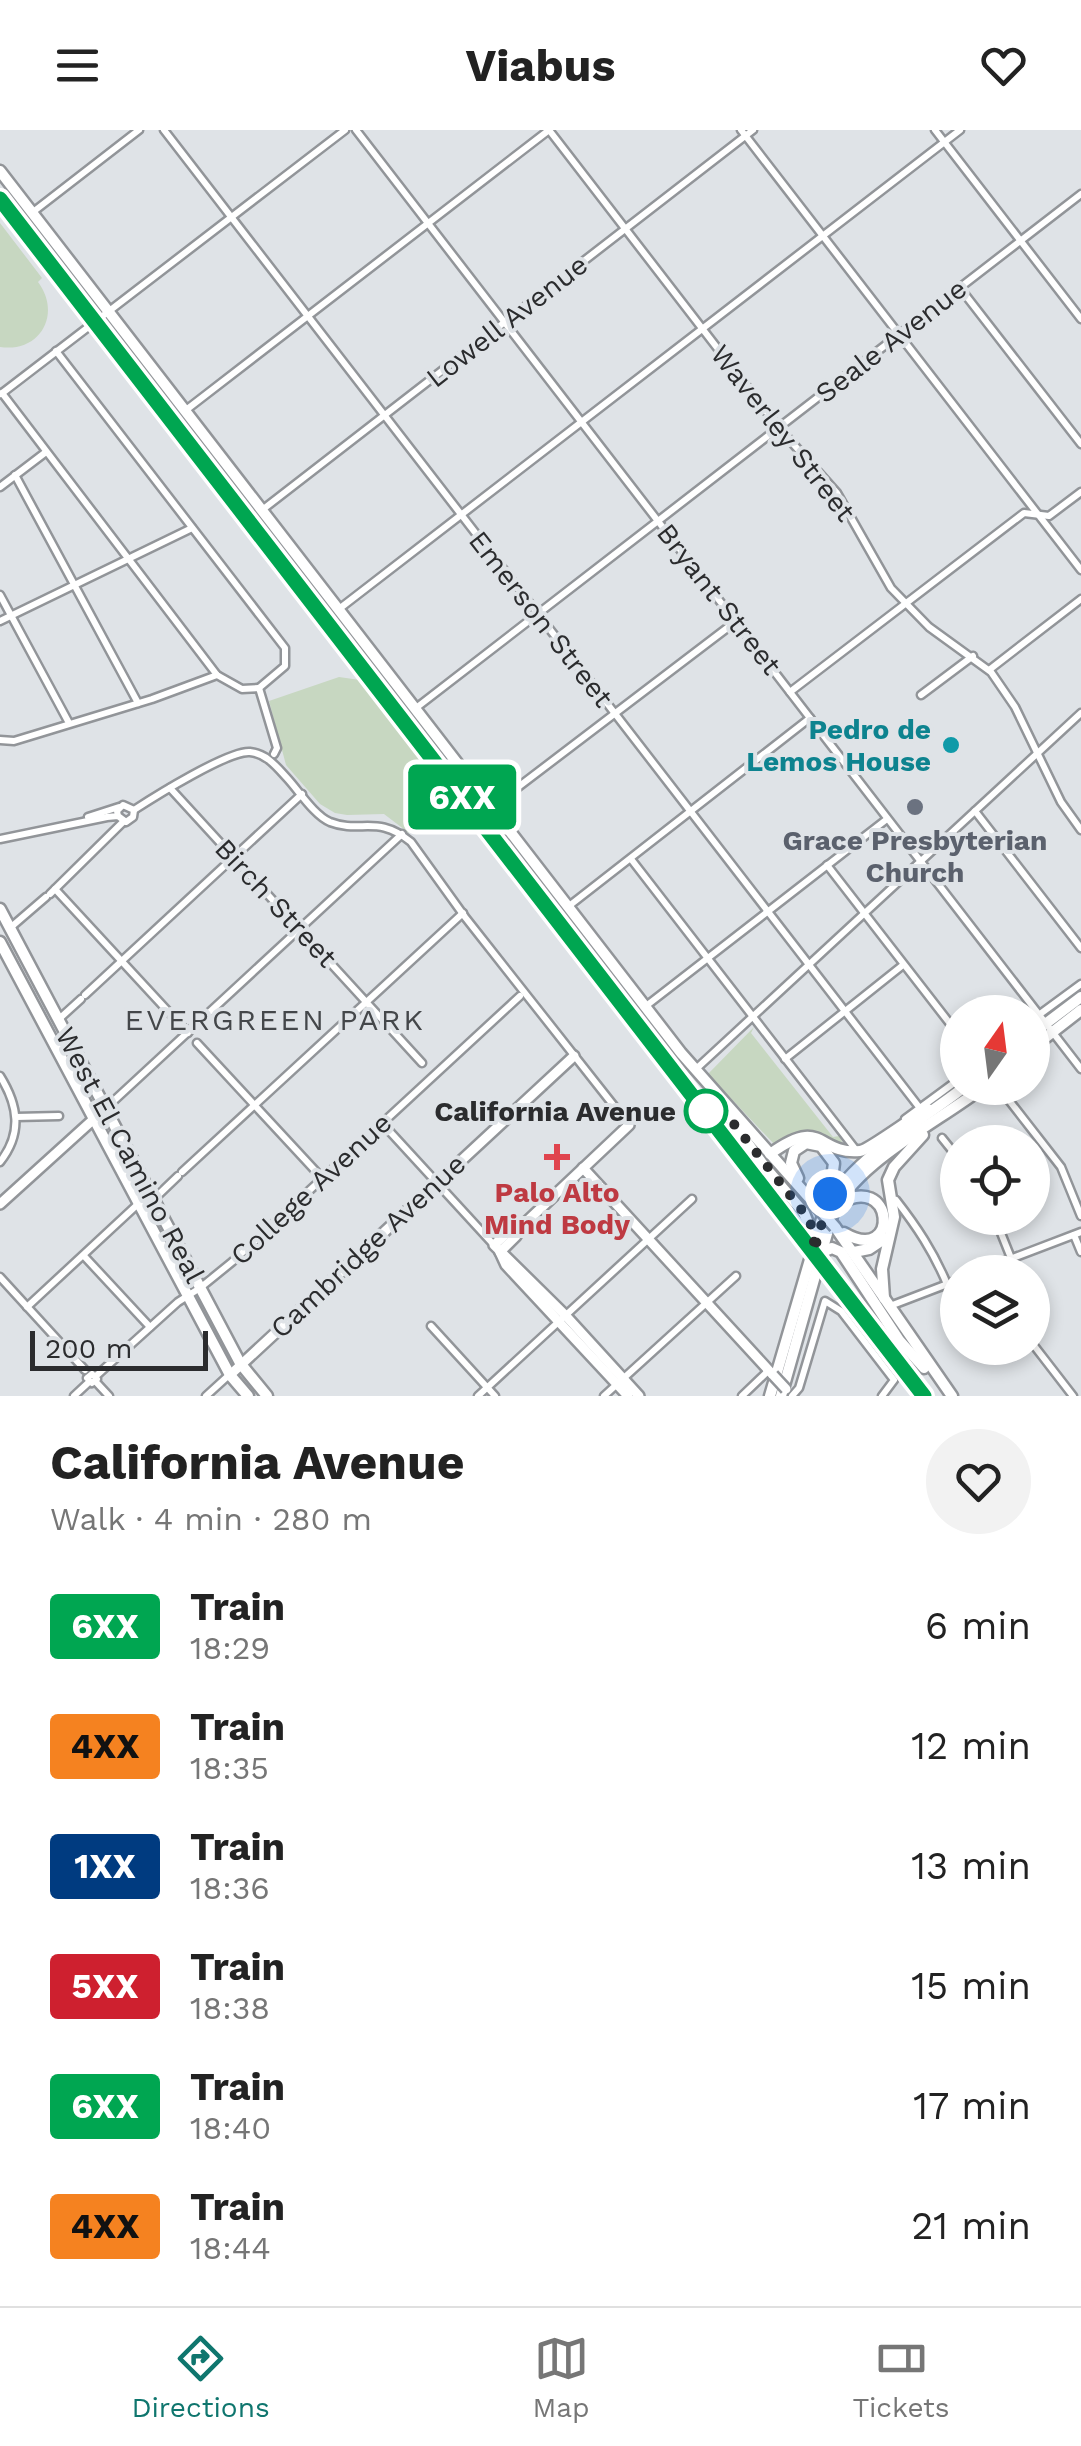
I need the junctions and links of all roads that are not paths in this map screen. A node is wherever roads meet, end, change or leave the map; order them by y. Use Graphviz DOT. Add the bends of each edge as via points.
graph roads {
  1 [pos="139,130"];
  2 [pos="164,130"];
  3 [pos="345,130"];
  4 [pos="356,130"];
  5 [pos="549,130"];
  6 [pos="753,130"];
  7 [pos="935,130"];
  8 [pos="960,130"];
  9 [pos="743,133"];
  10 [pos="944,142"];
  11 [pos="0,170"];
  12 [pos="1081,195"];
  13 [pos="32,213"];
  14 [pos="232,217"];
  15 [pos="428,224"];
  16 [pos="626,229"];
  17 [pos="822,236"];
  18 [pos="1020,241"];
  19 [pos="960,288"];
  20 [pos="108,312"];
  21 [pos="308,318"];
  22 [pos="1081,319"];
  23 [pos="504,324"];
  24 [pos="702,328"];
  25 [pos="899,335"];
  26 [pos="56,352"];
  27 [pos="1,394"];
  28 [pos="185,411"];
  29 [pos="384,416"];
  30 [pos="581,422"];
  31 [pos="779,428"];
  32 [pos="1081,444"];
  33 [pos="46,452"];
  34 [pos="15,476"];
  35 [pos="0,487"];
  36 [pos="1081,492"];
  37 [pos="261,510"];
  38 [pos="461,514"];
  39 [pos="1038,515"];
  40 [pos="658,521"];
  41 [pos="192,528"];
  42 [pos="130,559"];
  43 [pos="1081,570"];
  44 [pos="76,584"];
  45 [pos="0,595"];
  46 [pos="1081,599"];
  47 [pos="904,604"];
  48 [pos="338,610"];
  49 [pos="537,613"];
  50 [pos="11,616"];
  51 [pos="0,621"];
  52 [pos="735,622"];
  53 [pos="972,656"];
  54 [pos="989,670"];
  55 [pos="217,675"];
  56 [pos="260,688"];
  57 [pos="790,692"];
  58 [pos="921,695"];
  59 [pos="138,703"];
  60 [pos="416,708"];
  61 [pos="1081,712"];
  62 [pos="614,713"];
  63 [pos="810,718"];
  64 [pos="69,723"];
  65 [pos="0,740"];
  66 [pos="1037,753"];
  67 [pos="274,754"];
  68 [pos="170,788"];
  69 [pos="302,794"];
  70 [pos="120,806"];
  71 [pos="492,807"];
  72 [pos="134,810"];
  73 [pos="975,811"];
  74 [pos="692,813"];
  75 [pos="887,818"];
  76 [pos="121,819"];
  77 [pos="78,822"];
  78 [pos="1080,828"];
  79 [pos="402,834"];
  80 [pos="0,840"];
  81 [pos="234,857"];
  82 [pos="630,859"];
  83 [pos="920,860"];
  84 [pos="827,865"];
  85 [pos="51,894"];
  86 [pos="568,907"];
  87 [pos="0,908"];
  88 [pos="768,911"];
  89 [pos="464,912"];
  90 [pos="864,912"];
  91 [pos="10,928"];
  92 [pos="300,930"];
  93 [pos="0,942"];
  94 [pos="1081,948"];
  95 [pos="707,958"];
  96 [pos="122,960"];
  97 [pos="808,964"];
  98 [pos="903,964"];
  99 [pos="1081,984"];
  100 [pos="1021,995"];
  101 [pos="520,996"];
  102 [pos="1081,997"];
  103 [pos="367,1002"];
  104 [pos="644,1006"];
  105 [pos="1081,1010"];
  106 [pos="844,1011"];
  107 [pos="940,1011"];
  108 [pos="1050,1015"];
  109 [pos="751,1016"];
  110 [pos="1050,1018"];
  111 [pos="59,1019"];
  112 [pos="1050,1020"];
  113 [pos="1050,1032"];
  114 [pos="188,1033"];
  115 [pos="197,1044"];
  116 [pos="574,1056"];
  117 [pos="784,1060"];
  118 [pos="422,1063"];
  119 [pos="1081,1069"];
  120 [pos="695,1070"];
  121 [pos="0,1076"];
  122 [pos="708,1084"];
  123 [pos="940,1098"];
  124 [pos="940,1099"];
  125 [pos="940,1100"];
  126 [pos="959,1105"];
  127 [pos="1013,1105"];
  128 [pos="254,1106"];
  129 [pos="918,1107"];
  130 [pos="106,1108"];
  131 [pos="60,1116"];
  132 [pos="16,1117"];
  133 [pos="95,1117"];
  134 [pos="382,1124"];
  135 [pos="900,1124"];
  136 [pos="629,1125"];
  137 [pos="930,1126"];
  138 [pos="858,1151"];
  139 [pos="770,1154"];
  140 [pos="0,1162"];
  141 [pos="583,1168"];
  142 [pos="322,1178"];
  143 [pos="436,1183"];
  144 [pos="809,1196"];
  145 [pos="692,1198"];
  146 [pos="154,1199"];
  147 [pos="896,1200"];
  148 [pos="139,1203"];
  149 [pos="0,1204"];
  150 [pos="836,1205"];
  151 [pos="822,1211"];
  152 [pos="1081,1216"];
  153 [pos="893,1226"];
  154 [pos="836,1228"];
  155 [pos="1078,1234"];
  156 [pos="648,1240"];
  157 [pos="497,1249"];
  158 [pos="818,1252"];
  159 [pos="854,1252"];
  160 [pos="1081,1252"];
  161 [pos="1022,1255"];
  162 [pos="84,1256"];
  163 [pos="940,1269"];
  164 [pos="736,1276"];
  165 [pos="0,1277"];
  166 [pos="940,1286"];
  167 [pos="200,1288"];
  168 [pos="188,1295"];
  169 [pos="708,1302"];
  170 [pos="887,1303"];
  171 [pos="28,1307"];
  172 [pos="563,1319"];
  173 [pos="430,1326"];
  174 [pos="150,1327"];
  175 [pos="240,1363"];
  176 [pos="1049,1365"];
  177 [pos="85,1370"];
  178 [pos="771,1373"];
  179 [pos="230,1374"];
  180 [pos="94,1380"];
  181 [pos="620,1382"];
  182 [pos="488,1388"];
  183 [pos="788,1394"];
  184 [pos="74,1396"];
  185 [pos="108,1396"];
  186 [pos="206,1396"];
  187 [pos="248,1396"];
  188 [pos="267,1396"];
  189 [pos="478,1396"];
  190 [pos="494,1396"];
  191 [pos="604,1396"];
  192 [pos="628,1396"];
  193 [pos="639,1396"];
  194 [pos="742,1396"];
  195 [pos="770,1396"];
  196 [pos="882,1396"];
  197 [pos="952,1396"];
  198 [pos="1073,1396"];
  1 -- 13 [label="street"];
  2 -- 14 [label="street, Emerson Street"];
  3 -- 14 [label="street"];
  4 -- 15 [label="street, Bryant Street"];
  5 -- 15 [label="street"];
  5 -- 16 [label="street, Waverley Street"];
  6 -- 9 [label="street, Lowell Avenue"];
  7 -- 10 [label="street"];
  8 -- 10 [label="street"];
  9 -- 16 [label="street, Lowell Avenue"];
  9 -- 17 [label="street"];
  10 -- 17 [label="street"];
  10 -- 18 [label="street"];
  11 -- 13 [label="main road"];
  12 -- 18 [label="street, Seale Avenue"];
  13 -- 20 [label="main road"];
  14 -- 20 [label="street"];
  14 -- 21 [label="street, Emerson Street"];
  15 -- 21 [label="street"];
  15 -- 23 [label="street, Bryant Street"];
  16 -- 23 [label="street, Lowell Avenue"];
  16 -- 24 [label="street, Waverley Street"];
  17 -- 24 [label="street"];
  17 -- 25 [label="street"];
  18 -- 19 [label="street, Seale Avenue"];
  18 -- 22 [label="street"];
  19 -- 25 [label="street, Seale Avenue"];
  19 -- 32 [label="street"];
  20 -- 26 [label="street"];
  20 -- 28 [label="main road"];
  21 -- 28 [label="street"];
  21 -- 29 [label="street, Emerson Street"];
  23 -- 29 [label="street, Lowell Avenue"];
  23 -- 30 [label="street, Bryant Street"];
  24 -- 30 [label="street"];
  24 -- 31 [label="street, Waverley Street"];
  25 -- 31 [label="street, Seale Avenue"];
  25 -- 39 [label="street"];
  26 -- 27 [label="street"];
  26 -- 41 [label="street"];
  27 -- 33 [label="street"];
  28 -- 37 [label="main road"];
  29 -- 37 [label="street, Lowell Avenue"];
  29 -- 38 [label="street, Emerson Street"];
  30 -- 38 [label="street"];
  30 -- 40 [label="street, Bryant Street"];
  31 -- 40 [label="street, Seale Avenue"];
  31 -- 47 [label="street, Waverley Street" via="837,493"];
  33 -- 34 [label="street"];
  33 -- 42 [label="street"];
  34 -- 35 [label="street"];
  34 -- 44 [label="street"];
  36 -- 39 [label="street" via="1049,516"];
  37 -- 48 [label="main road"];
  38 -- 48 [label="street"];
  38 -- 49 [label="street, Emerson Street"];
  39 -- 43 [label="street"];
  39 -- 47 [label="street" via="1024,514"];
  40 -- 49 [label="street, Seale Avenue"];
  40 -- 52 [label="street, Bryant Street"];
  41 -- 42 [label="street"];
  41 -- 56 [label="street" via="285,648 285,666"];
  42 -- 44 [label="street"];
  42 -- 55 [label="street"];
  44 -- 50 [label="street"];
  44 -- 59 [label="street"];
  45 -- 50 [label="street"];
  46 -- 54 [label="street"];
  47 -- 53 [label="street, Waverley Street"];
  47 -- 57 [label="street"];
  48 -- 60 [label="main road"];
  49 -- 60 [label="street, Seale Avenue"];
  49 -- 62 [label="street, Emerson Street"];
  50 -- 51 [label="street"];
  50 -- 64 [label="street"];
  52 -- 57 [label="street, Bryant Street"];
  52 -- 62 [label="street"];
  53 -- 54 [label="street, Waverley Street"];
  53 -- 58 [label="street"];
  54 -- 66 [label="street, Waverley Street"];
  55 -- 56 [label="street" via="242,689"];
  55 -- 59 [label="street"];
  56 -- 67 [label="street"];
  57 -- 63 [label="street, Bryant Street"];
  59 -- 64 [label="street"];
  60 -- 71 [label="main road"];
  61 -- 66 [label="street"];
  62 -- 71 [label="street"];
  62 -- 74 [label="street, Emerson Street"];
  63 -- 74 [label="street"];
  63 -- 75 [label="street, Bryant Street"];
  64 -- 65 [label="street"];
  66 -- 73 [label="street"];
  66 -- 78 [label="street, Waverley Street"];
  68 -- 69 [label="street" via="247,752 270,760"];
  68 -- 72 [label="street"];
  68 -- 81 [label="street, Birch Street"];
  69 -- 79 [label="street" via="330,821"];
  69 -- 81 [label="street"];
  70 -- 72 [label="street"];
  70 -- 76 [label="street"];
  70 -- 77 [label="street"];
  71 -- 86 [label="main road"];
  72 -- 76 [label="street" via="133,818"];
  73 -- 83 [label="street"];
  73 -- 94 [label="street"];
  74 -- 82 [label="street"];
  74 -- 88 [label="street, Emerson Street"];
  75 -- 83 [label="street, Bryant Street"];
  75 -- 84 [label="street"];
  76 -- 77 [label="street"];
  76 -- 85 [label="street"];
  77 -- 80 [label="street"];
  79 -- 89 [label="street"];
  79 -- 92 [label="street"];
  81 -- 92 [label="street, Birch Street"];
  81 -- 96 [label="street"];
  82 -- 86 [label="street"];
  82 -- 95 [label="street"];
  83 -- 90 [label="street"];
  83 -- 100 [label="street, Bryant Street"];
  84 -- 88 [label="street"];
  84 -- 90 [label="street"];
  85 -- 91 [label="street"];
  85 -- 96 [label="street"];
  86 -- 104 [label="main road"];
  87 -- 91 [label="main road, West El Camino Real"];
  88 -- 95 [label="street"];
  88 -- 97 [label="street, Emerson Street"];
  89 -- 103 [label="street"];
  89 -- 116 [label="street"];
  90 -- 97 [label="street"];
  90 -- 98 [label="street"];
  91 -- 111 [label="main road, West El Camino Real"];
  92 -- 103 [label="street, Birch Street"];
  92 -- 114 [label="street"];
  93 -- 133 [label="main road, West El Camino Real"];
  95 -- 104 [label="street"];
  95 -- 109 [label="street"];
  96 -- 111 [label="street"];
  96 -- 114 [label="street"];
  97 -- 106 [label="street, Emerson Street"];
  97 -- 109 [label="street"];
  98 -- 106 [label="street"];
  98 -- 107 [label="street"];
  99 -- 108 [label="street"];
  101 -- 134 [label="street, College Avenue"];
  102 -- 110 [label="main road"];
  103 -- 118 [label="street, Birch Street"];
  103 -- 128 [label="street"];
  104 -- 120 [label="main road"];
  105 -- 112 [label="main road"];
  106 -- 117 [label="street"];
  106 -- 129 [label="street, Emerson Street"];
  109 -- 117 [label="street"];
  109 -- 120 [label="street"];
  111 -- 130 [label="main road, West El Camino Real"];
  113 -- 119 [label="street, Bryant Street"];
  114 -- 130 [label="street"];
  115 -- 128 [label="street"];
  116 -- 136 [label="street"];
  116 -- 143 [label="street, Cambridge Avenue"];
  117 -- 138 [label="street"];
  120 -- 122 [label="main road"];
  121 -- 132 [label="street"];
  122 -- 139 [label="main road"];
  122 -- 158 [label="main road" via="731,1124 808,1218"];
  123 -- 129 [label="street"];
  124 -- 135 [label="main road"];
  125 -- 151 [label="main road" via="846,1178"];
  126 -- 137 [label="main road"];
  127 -- 152 [label="street" via="1062,1167"];
  128 -- 142 [label="street"];
  128 -- 146 [label="street"];
  129 -- 135 [label="street"];
  130 -- 133 [label="street"];
  130 -- 146 [label="main road, West El Camino Real"];
  131 -- 132 [label="street"];
  132 -- 140 [label="street" via="14,1138"];
  133 -- 148 [label="main road, West El Camino Real"];
  133 -- 149 [label="street"];
  134 -- 142 [label="street, College Avenue"];
  134 -- 143 [label="street"];
  135 -- 138 [label="main road"];
  136 -- 141 [label="street"];
  137 -- 150 [label="main road" via="860,1176"];
  137 -- 153 [label="main road" via="889,1175"];
  138 -- 139 [label="main road" via="805,1136"];
  139 -- 144 [label="main road"];
  141 -- 156 [label="street"];
  141 -- 157 [label="street"];
  142 -- 167 [label="street, College Avenue"];
  143 -- 157 [label="street"];
  143 -- 175 [label="street, Cambridge Avenue"];
  144 -- 151 [label="main road"];
  144 -- 151 [label="main road" via="791,1159 811,1143 825,1149 835,1168"];
  145 -- 156 [label="street"];
  146 -- 167 [label="main road, West El Camino Real"];
  147 -- 163 [label="street"];
  148 -- 162 [label="street"];
  148 -- 168 [label="main road, West El Camino Real"];
  150 -- 154 [label="main road" via="854,1196 869,1198 882,1207 885,1221 868,1240"];
  150 -- 158 [label="main road"];
  151 -- 154 [label="main road, bridge"];
  151 -- 158 [label="main road"];
  153 -- 159 [label="main road" via="881,1241"];
  153 -- 170 [label="main road" via="882,1268"];
  154 -- 159 [label="main road"];
  155 -- 160 [label="street"];
  155 -- 161 [label="street"];
  156 -- 169 [label="street"];
  156 -- 172 [label="street"];
  157 -- 172 [label="street"];
  158 -- 183 [label="main road"];
  158 -- 195 [label="main road"];
  158 -- 197 [label="main road" via="842,1252 903,1347"];
  159 -- 170 [label="main road"];
  162 -- 171 [label="street"];
  162 -- 174 [label="street"];
  164 -- 169 [label="street"];
  165 -- 171 [label="street"];
  166 -- 170 [label="street"];
  167 -- 168 [label="street, College Avenue"];
  167 -- 175 [label="main road, West El Camino Real"];
  168 -- 174 [label="street, College Avenue"];
  168 -- 179 [label="main road, West El Camino Real"];
  169 -- 178 [label="street"];
  169 -- 181 [label="street"];
  170 -- 197 [label="main road"];
  171 -- 177 [label="street"];
  172 -- 181 [label="street"];
  172 -- 182 [label="street"];
  173 -- 182 [label="street"];
  174 -- 180 [label="street, College Avenue"];
  175 -- 179 [label="street, Cambridge Avenue"];
  175 -- 188 [label="main road, West El Camino Real"];
  176 -- 198 [label="street"];
  178 -- 183 [label="street, bridge"];
  178 -- 194 [label="street"];
  179 -- 186 [label="street, Cambridge Avenue"];
  179 -- 187 [label="main road, West El Camino Real"];
  180 -- 184 [label="street, College Avenue"];
  180 -- 185 [label="street"];
  181 -- 191 [label="street"];
  181 -- 192 [label="street"];
  181 -- 193 [label="street"];
  182 -- 189 [label="street"];
  182 -- 190 [label="street"];
  183 -- 196 [label="street" via="799,1388 825,1300 891,1376 893,1384"];
}
